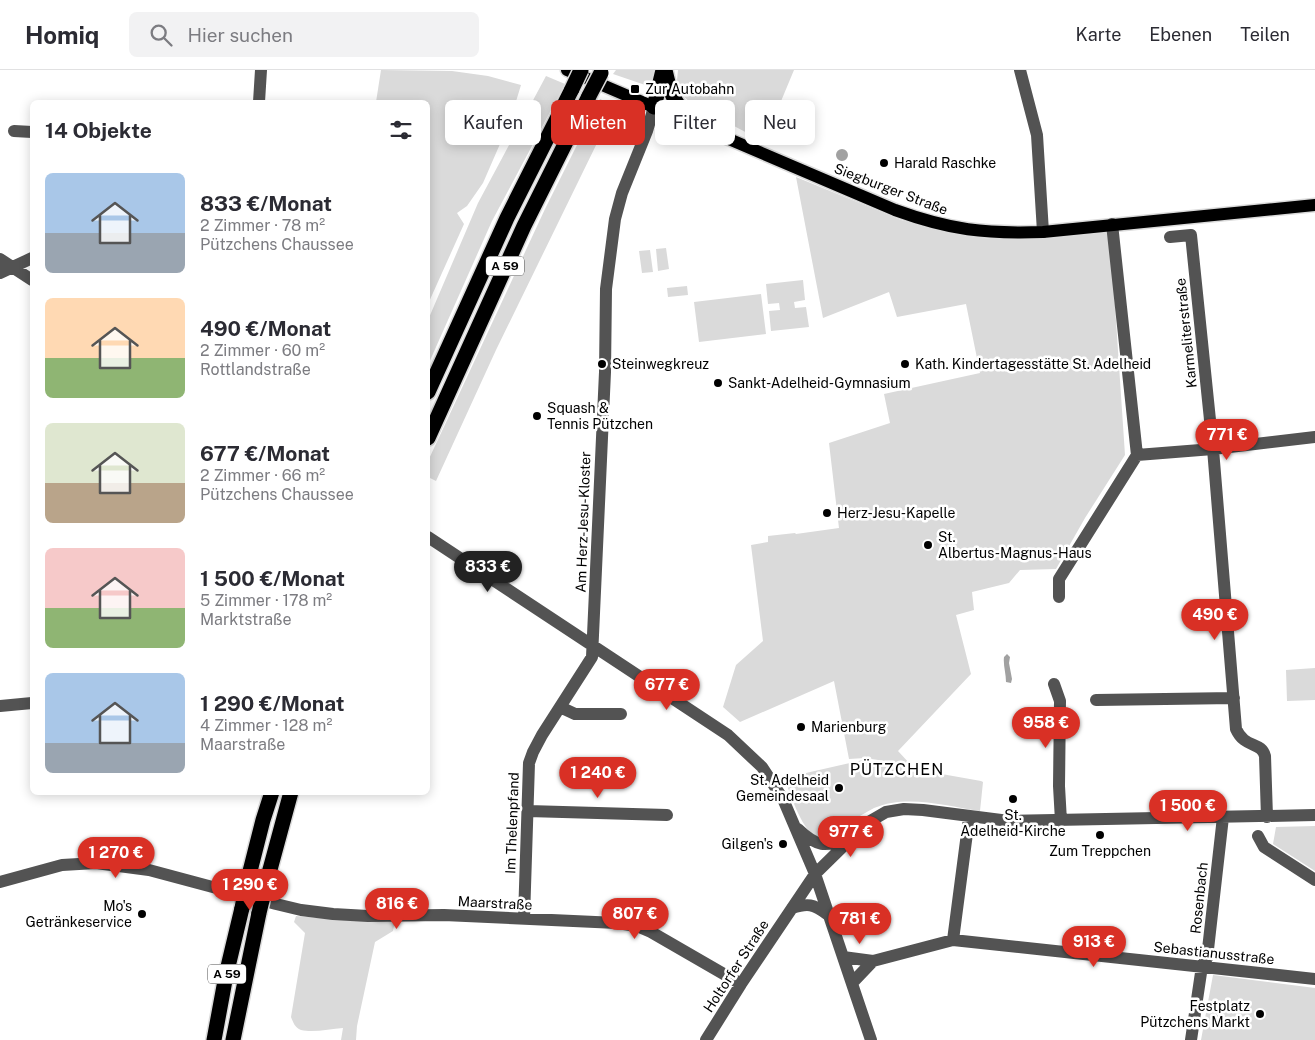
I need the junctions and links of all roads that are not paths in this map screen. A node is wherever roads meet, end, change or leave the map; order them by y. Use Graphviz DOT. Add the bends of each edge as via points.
graph roads {
  1 [pos="261,70"];
  2 [pos="567,70"];
  3 [pos="582,70"];
  4 [pos="664,70"];
  5 [pos="1020,70"];
  6 [pos="602,72"];
  7 [pos="259,100"];
  8 [pos="674,100"];
  9 [pos="654,107"];
  10 [pos="14,131"];
  11 [pos="30,132"];
  12 [pos="735,141"];
  13 [pos="1315,205"];
  14 [pos="1112,224"];
  15 [pos="1043,232"];
  16 [pos="1170,238"];
  17 [pos="0,259"];
  18 [pos="30,259"];
  19 [pos="6,270"];
  20 [pos="30,279"];
  21 [pos="430,388"];
  22 [pos="430,434"];
  23 [pos="1315,438"];
  24 [pos="1213,449"];
  25 [pos="1136,455"];
  26 [pos="430,538"];
  27 [pos="1058,597"];
  28 [pos="593,646"];
  29 [pos="1054,684"];
  30 [pos="1234,698"];
  31 [pos="1096,700"];
  32 [pos="30,703"];
  33 [pos="0,706"];
  34 [pos="560,707"];
  35 [pos="620,714"];
  36 [pos="271,795"];
  37 [pos="290,795"];
  38 [pos="528,811"];
  39 [pos="667,815"];
  40 [pos="1315,815"];
  41 [pos="1267,817"];
  42 [pos="969,818"];
  43 [pos="1223,818"];
  44 [pos="1061,821"];
  45 [pos="794,825"];
  46 [pos="1258,836"];
  47 [pos="852,838"];
  48 [pos="815,874"];
  49 [pos="1315,880"];
  50 [pos="0,882"];
  51 [pos="792,908"];
  52 [pos="828,914"];
  53 [pos="524,918"];
  54 [pos="953,940"];
  55 [pos="843,957"];
  56 [pos="873,961"];
  57 [pos="1202,966"];
  58 [pos="1315,980"];
  59 [pos="852,983"];
  60 [pos="741,984"];
  61 [pos="214,1040"];
  62 [pos="233,1040"];
  63 [pos="706,1040"];
  64 [pos="871,1040"];
  65 [pos="1191,1040"];
  1 -- 7 [label="street"];
  2 -- 9 [label="main road, Siegburger Straße"];
  3 -- 21 [label="highway, A 59, bridge" via="507,218"];
  4 -- 8 [label="highway"];
  4 -- 9 [label="highway"];
  5 -- 15 [label="street" via="1037,135"];
  6 -- 22 [label="highway, A 59, bridge" via="524,226"];
  9 -- 28 [label="street, Am Herz-Jesu-Kloster" via="622,193 606,280"];
  10 -- 11 [label="street"];
  12 -- 15 [label="main road, Siegburger Straße" via="845,189 948,227 981,232"];
  13 -- 14 [label="main road, Siegburger Straße"];
  14 -- 15 [label="main road, Siegburger Straße"];
  14 -- 25 [label="street"];
  16 -- 24 [label="street, Karmeliterstraße" via="1190,235"];
  17 -- 19 [label="street"];
  18 -- 19 [label="street"];
  19 -- 20 [label="street"];
  23 -- 24 [label="street"];
  24 -- 25 [label="street"];
  24 -- 30 [label="street"];
  25 -- 27 [label="street" via="1059,579"];
  26 -- 28 [label="street"];
  28 -- 34 [label="street, Im Thelenpfand" via="592,657"];
  28 -- 45 [label="street" via="728,735 762,766"];
  29 -- 44 [label="street" via="1060,701"];
  30 -- 31 [label="street"];
  30 -- 41 [label="street" via="1236,730 1240,738 1264,750"];
  32 -- 33 [label="street"];
  34 -- 35 [label="street" via="575,714"];
  34 -- 38 [label="street, Im Thelenpfand" via="529,763"];
  36 -- 61 [label="highway, A 59, bridge" via="247,882"];
  37 -- 62 [label="highway, A 59, bridge" via="259,913"];
  38 -- 39 [label="street"];
  38 -- 53 [label="street, Im Thelenpfand"];
  40 -- 41 [label="street"];
  41 -- 43 [label="street"];
  42 -- 44 [label="street"];
  42 -- 47 [label="street" via="923,810 894,810 868,823"];
  42 -- 54 [label="street"];
  43 -- 44 [label="street"];
  43 -- 57 [label="street, Rosenbach" via="1207,958"];
  45 -- 47 [label="street" via="807,838 820,844"];
  45 -- 48 [label="street"];
  46 -- 49 [label="street" via="1264,847"];
  47 -- 48 [label="street"];
  48 -- 51 [label="street, Holtorfer Straße"];
  48 -- 52 [label="street"];
  50 -- 53 [label="street, Maarstraße" via="62,866 96,863 149,870 309,911 368,916"];
  51 -- 52 [label="street" via="809,904"];
  51 -- 60 [label="street, Holtorfer Straße"];
  52 -- 55 [label="street"];
  53 -- 60 [label="street, Maarstraße" via="637,926"];
  54 -- 56 [label="street, Sebastianusstraße"];
  54 -- 57 [label="street, Sebastianusstraße"];
  55 -- 56 [label="street, Sebastianusstraße"];
  55 -- 59 [label="street"];
  56 -- 59 [label="street"];
  57 -- 58 [label="street, Sebastianusstraße"];
  57 -- 65 [label="street, Rosenbach"];
  59 -- 64 [label="street"];
  60 -- 63 [label="street, Holtorfer Straße"];
}
